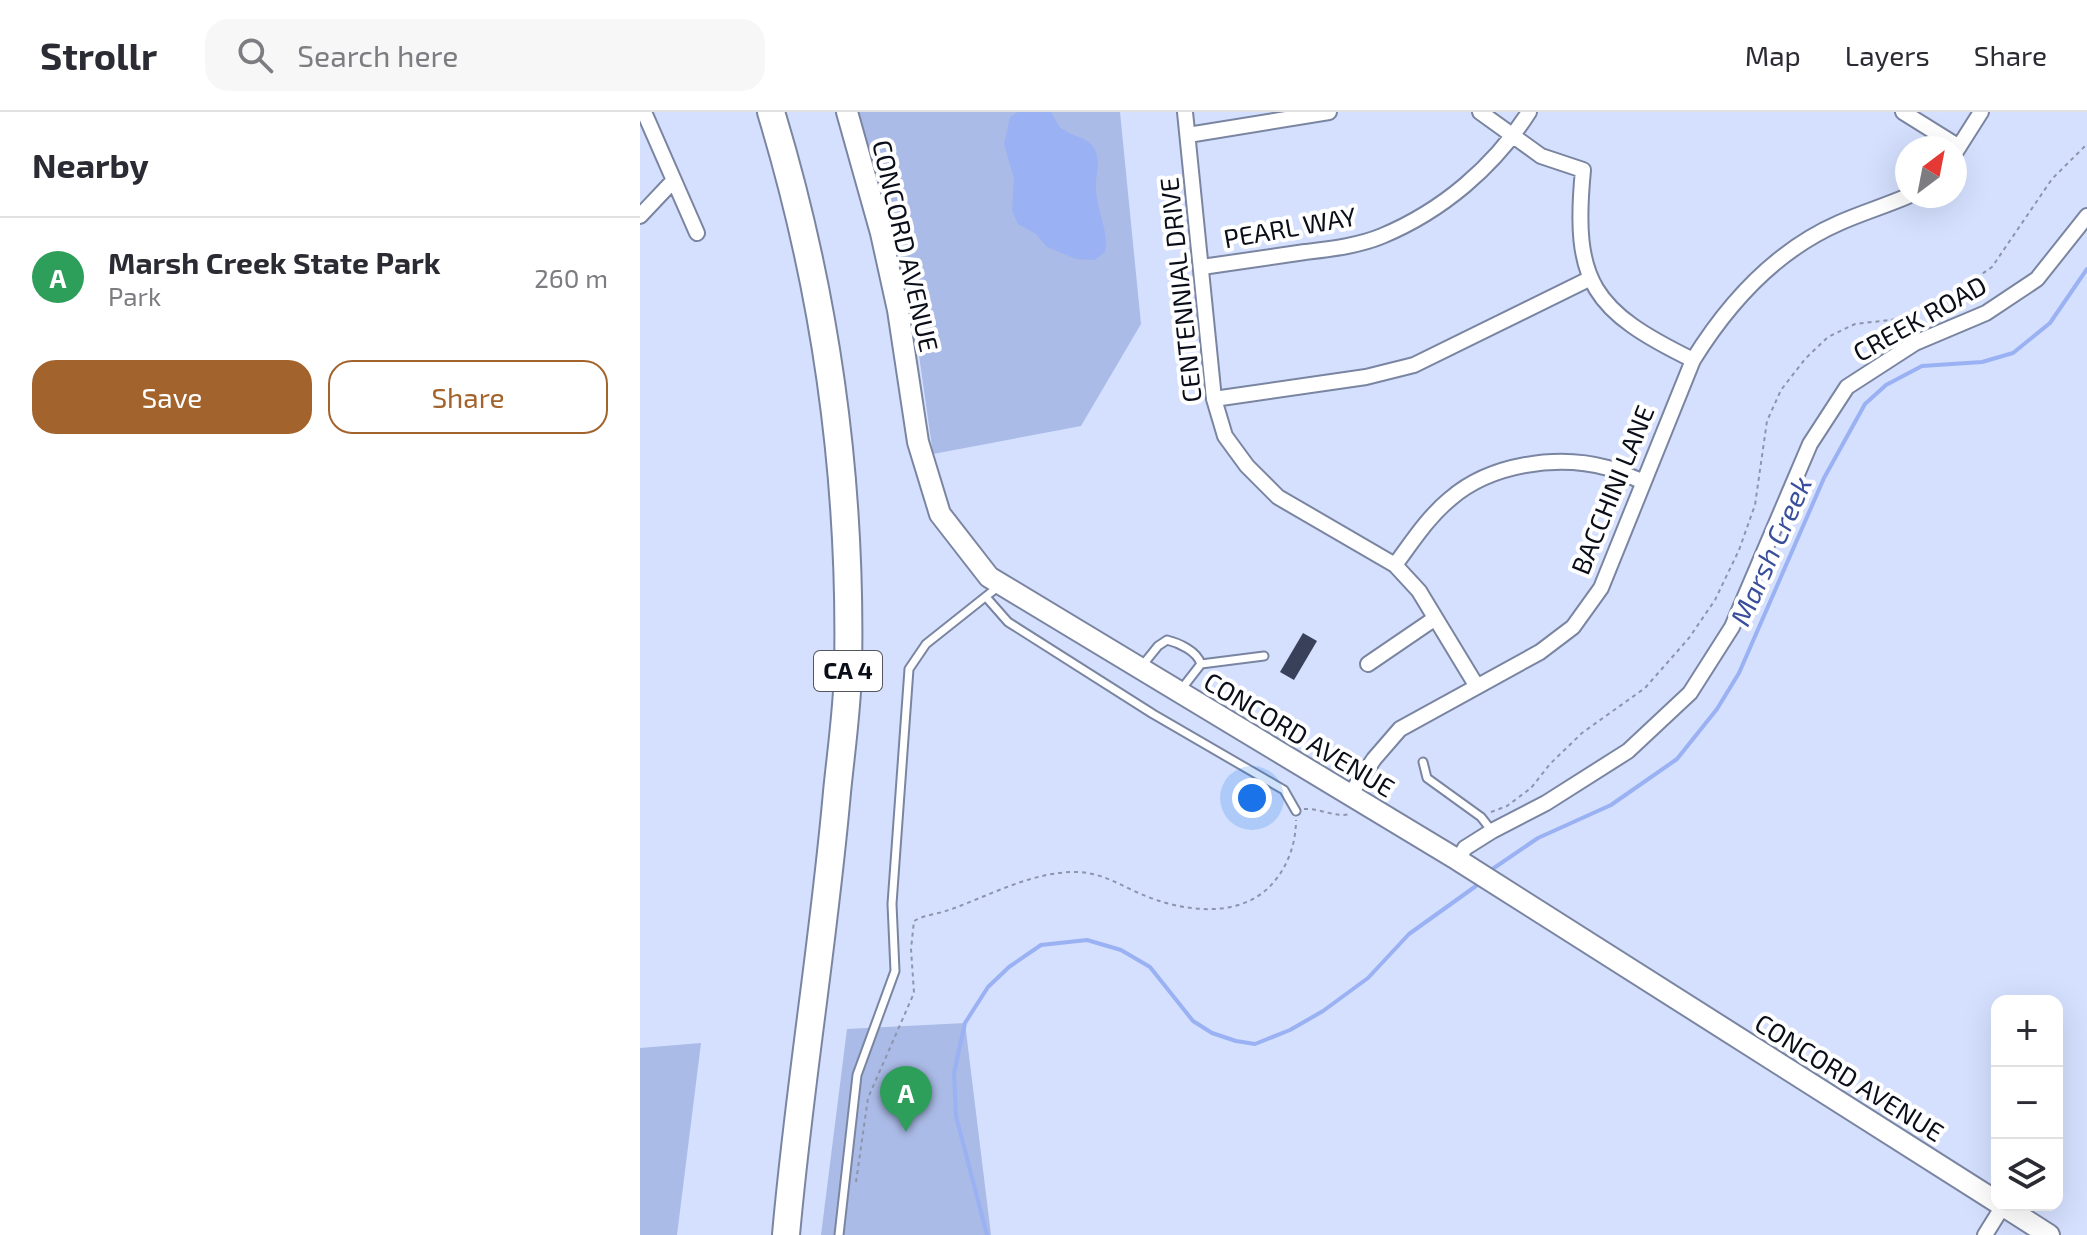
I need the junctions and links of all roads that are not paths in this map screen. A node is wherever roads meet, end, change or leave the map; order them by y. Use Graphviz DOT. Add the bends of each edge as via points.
graph roads {
  1 [pos="644,112"];
  2 [pos="771,112"];
  3 [pos="847,112"];
  4 [pos="1185,112"];
  5 [pos="1329,112"];
  6 [pos="1480,112"];
  7 [pos="1529,112"];
  8 [pos="1903,112"];
  9 [pos="1981,112"];
  10 [pos="1188,135"];
  11 [pos="1937,136"];
  12 [pos="1966,136"];
  13 [pos="1513,137"];
  14 [pos="674,180"];
  15 [pos="1895,201"];
  16 [pos="640,216"];
  17 [pos="2087,216"];
  18 [pos="697,233"];
  19 [pos="1202,267"];
  20 [pos="1589,279"];
  21 [pos="1693,360"];
  22 [pos="1214,399"];
  23 [pos="1642,481"];
  24 [pos="1395,565"];
  25 [pos="993,591"];
  26 [pos="1434,619"];
  27 [pos="1264,656"];
  28 [pos="1201,664"];
  29 [pos="1368,664"];
  30 [pos="1139,669"];
  31 [pos="1476,685"];
  32 [pos="1178,692"];
  33 [pos="1423,762"];
  34 [pos="1351,804"];
  35 [pos="1296,811"];
  36 [pos="1492,831"];
  37 [pos="1458,860"];
  38 [pos="1991,1198"];
  39 [pos="1997,1211"];
  40 [pos="2012,1211"];
  41 [pos="786,1235"];
  42 [pos="839,1235"];
  43 [pos="1985,1235"];
  44 [pos="2049,1235"];
  1 -- 14 [label="street"];
  2 -- 41 [label="highway, CA 4" via="826,342 843,474 848,600 848,675 830,870"];
  3 -- 25 [label="street, CONCORD AVENUE" via="898,310 918,442 940,514 989,577"];
  4 -- 10 [label="street, CENTENNIAL DRIVE"];
  5 -- 10 [label="street"];
  6 -- 13 [label="street"];
  7 -- 13 [label="street, PEARL WAY"];
  8 -- 11 [label="street"];
  9 -- 12 [label="street"];
  10 -- 19 [label="street, CENTENNIAL DRIVE"];
  13 -- 19 [label="street, PEARL WAY" via="1465,187 1381,237"];
  13 -- 20 [label="street" via="1541,156 1583,170 1580,234"];
  14 -- 16 [label="street"];
  14 -- 18 [label="street"];
  15 -- 21 [label="street, BACCHINI LANE" via="1839,223 1756,277"];
  17 -- 36 [label="street, CREEK ROAD" via="2037,279 1986,313 1915,343 1847,387 1810,444 1732,627 1690,693 1628,751"];
  19 -- 22 [label="street, CENTENNIAL DRIVE"];
  20 -- 21 [label="street" via="1629,326"];
  20 -- 22 [label="street" via="1414,365"];
  21 -- 23 [label="street, BACCHINI LANE"];
  22 -- 24 [label="street, CENTENNIAL DRIVE" via="1225,436 1278,497"];
  23 -- 24 [label="street" via="1571,462 1539,463 1477,479 1427,522"];
  23 -- 31 [label="street, BACCHINI LANE" via="1601,588 1573,627 1540,652"];
  24 -- 26 [label="street, CENTENNIAL DRIVE" via="1419,591"];
  25 -- 30 [label="street, CONCORD AVENUE"];
  25 -- 35 [label="lane" via="1008,622 1284,790"];
  25 -- 42 [label="lane" via="926,644 909,669 892,904 895,971 857,1075"];
  26 -- 29 [label="street"];
  26 -- 31 [label="street, CENTENNIAL DRIVE"];
  27 -- 28 [label="lane"];
  28 -- 30 [label="lane" via="1192,652 1167,640"];
  28 -- 32 [label="lane"];
  30 -- 32 [label="street, CONCORD AVENUE"];
  31 -- 34 [label="street, BACCHINI LANE" via="1400,729 1374,759"];
  32 -- 34 [label="street, CONCORD AVENUE"];
  33 -- 36 [label="lane" via="1427,778"];
  34 -- 37 [label="street, CONCORD AVENUE"];
  36 -- 37 [label="street, CREEK ROAD" via="1465,848"];
  37 -- 38 [label="street, CONCORD AVENUE"];
  39 -- 43 [label="street"];
  40 -- 44 [label="street, CONCORD AVENUE"];
}
